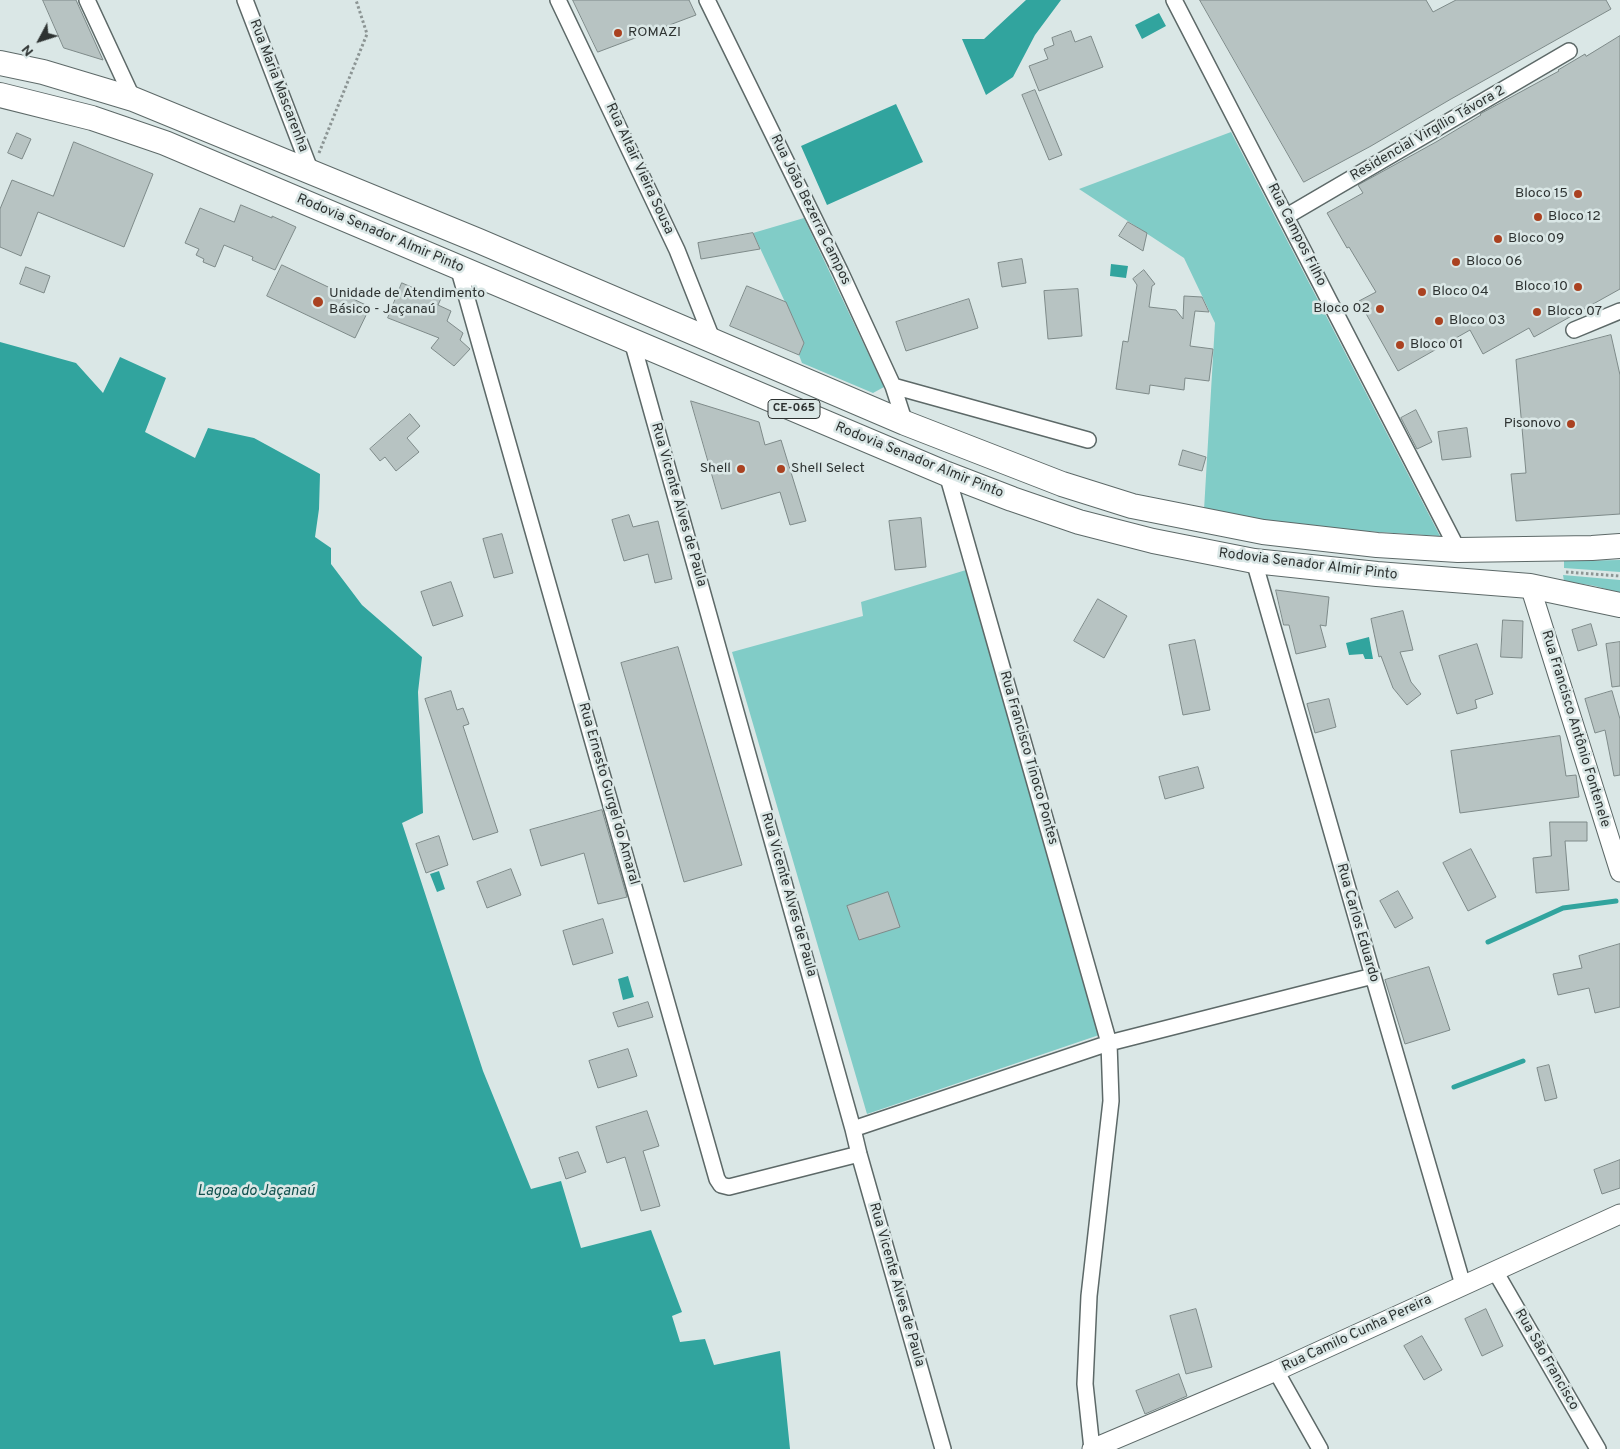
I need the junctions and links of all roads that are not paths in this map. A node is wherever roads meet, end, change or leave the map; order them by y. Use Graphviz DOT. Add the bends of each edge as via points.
graph roads {
  1 [pos="88,0"];
  2 [pos="245,0"];
  3 [pos="558,0"];
  4 [pos="707,0"];
  5 [pos="1174,0"];
  6 [pos="1569,51"];
  7 [pos="0,63"];
  8 [pos="0,95"];
  9 [pos="132,99"];
  10 [pos="311,172"];
  11 [pos="1287,216"];
  12 [pos="458,266"];
  13 [pos="1620,311"];
  14 [pos="1574,330"];
  15 [pos="713,341"];
  16 [pos="632,342"];
  17 [pos="893,386"];
  18 [pos="905,423"];
  19 [pos="1088,440"];
  20 [pos="947,474"];
  21 [pos="1620,546"];
  22 [pos="1458,550"];
  23 [pos="1254,561"];
  24 [pos="1530,586"];
  25 [pos="1620,605"];
  26 [pos="1620,872"];
  27 [pos="1373,976"];
  28 [pos="1109,1043"];
  29 [pos="853,1128"];
  30 [pos="859,1154"];
  31 [pos="1620,1214"];
  32 [pos="1495,1271"];
  33 [pos="1463,1285"];
  34 [pos="1276,1371"];
  35 [pos="943,1449"];
  36 [pos="1092,1449"];
  37 [pos="1320,1449"];
  38 [pos="1598,1449"];
  1 -- 9 [label="street"];
  2 -- 10 [label="street, Rua Maria Mascarenha"];
  3 -- 15 [label="street, Rua Altair Vieira Sousa" via="677,250"];
  4 -- 17 [label="street, Rua João Bezerra Campos"];
  5 -- 11 [label="street, Rua Campos Filho"];
  6 -- 11 [label="street, Residencial Virgílio Távora 2"];
  7 -- 9 [label="main road, Rodovia Senador Almir Pinto / CE-065" via="43,72"];
  8 -- 12 [label="main road, Rodovia Senador Almir Pinto / CE-065" via="92,118 165,144"];
  9 -- 10 [label="main road, Rodovia Senador Almir Pinto / CE-065"];
  10 -- 15 [label="main road, Rodovia Senador Almir Pinto / CE-065"];
  11 -- 22 [label="street, Rua Campos Filho"];
  12 -- 16 [label="main road, Rodovia Senador Almir Pinto / CE-065"];
  12 -- 30 [label="street, Rua Ernesto Gurgel do Amaral" via="717,1179 721,1185 729,1187"];
  13 -- 14 [label="street"];
  15 -- 18 [label="main road, Rodovia Senador Almir Pinto / CE-065"];
  16 -- 20 [label="main road, Rodovia Senador Almir Pinto / CE-065"];
  16 -- 29 [label="street, Rua Vicente Alves de Paula"];
  17 -- 18 [label="street, Rua João Bezerra Campos"];
  17 -- 19 [label="street"];
  18 -- 22 [label="main road, Rodovia Senador Almir Pinto / CE-065" via="1062,484 1132,506 1263,532"];
  20 -- 23 [label="main road, Rodovia Senador Almir Pinto / CE-065" via="1079,522"];
  20 -- 28 [label="street, Rua Francisco Tinoco Pontes"];
  21 -- 22 [label="main road, Rodovia Senador Almir Pinto / CE-065"];
  23 -- 24 [label="main road, Rodovia Senador Almir Pinto / CE-065"];
  23 -- 27 [label="street, Rua Carlos Eduardo"];
  24 -- 25 [label="main road, Rodovia Senador Almir Pinto / CE-065"];
  24 -- 26 [label="street, Rua Francisco Antônio Fontenele"];
  27 -- 28 [label="street"];
  27 -- 33 [label="street, Rua Carlos Eduardo"];
  28 -- 29 [label="street"];
  28 -- 36 [label="street, Rua Francisco Tinoco Pontes" via="1111,1101 1090,1296 1085,1384"];
  29 -- 30 [label="street, Rua Vicente Alves de Paula"];
  30 -- 35 [label="street, Rua Vicente Alves de Paula"];
  31 -- 32 [label="street, Rua Camilo Cunha Pereira"];
  32 -- 33 [label="street, Rua Camilo Cunha Pereira"];
  32 -- 38 [label="street, Rua Sāo Francisco"];
  33 -- 34 [label="street, Rua Camilo Cunha Pereira"];
  34 -- 36 [label="street, Rua Camilo Cunha Pereira"];
  34 -- 37 [label="street"];
}
